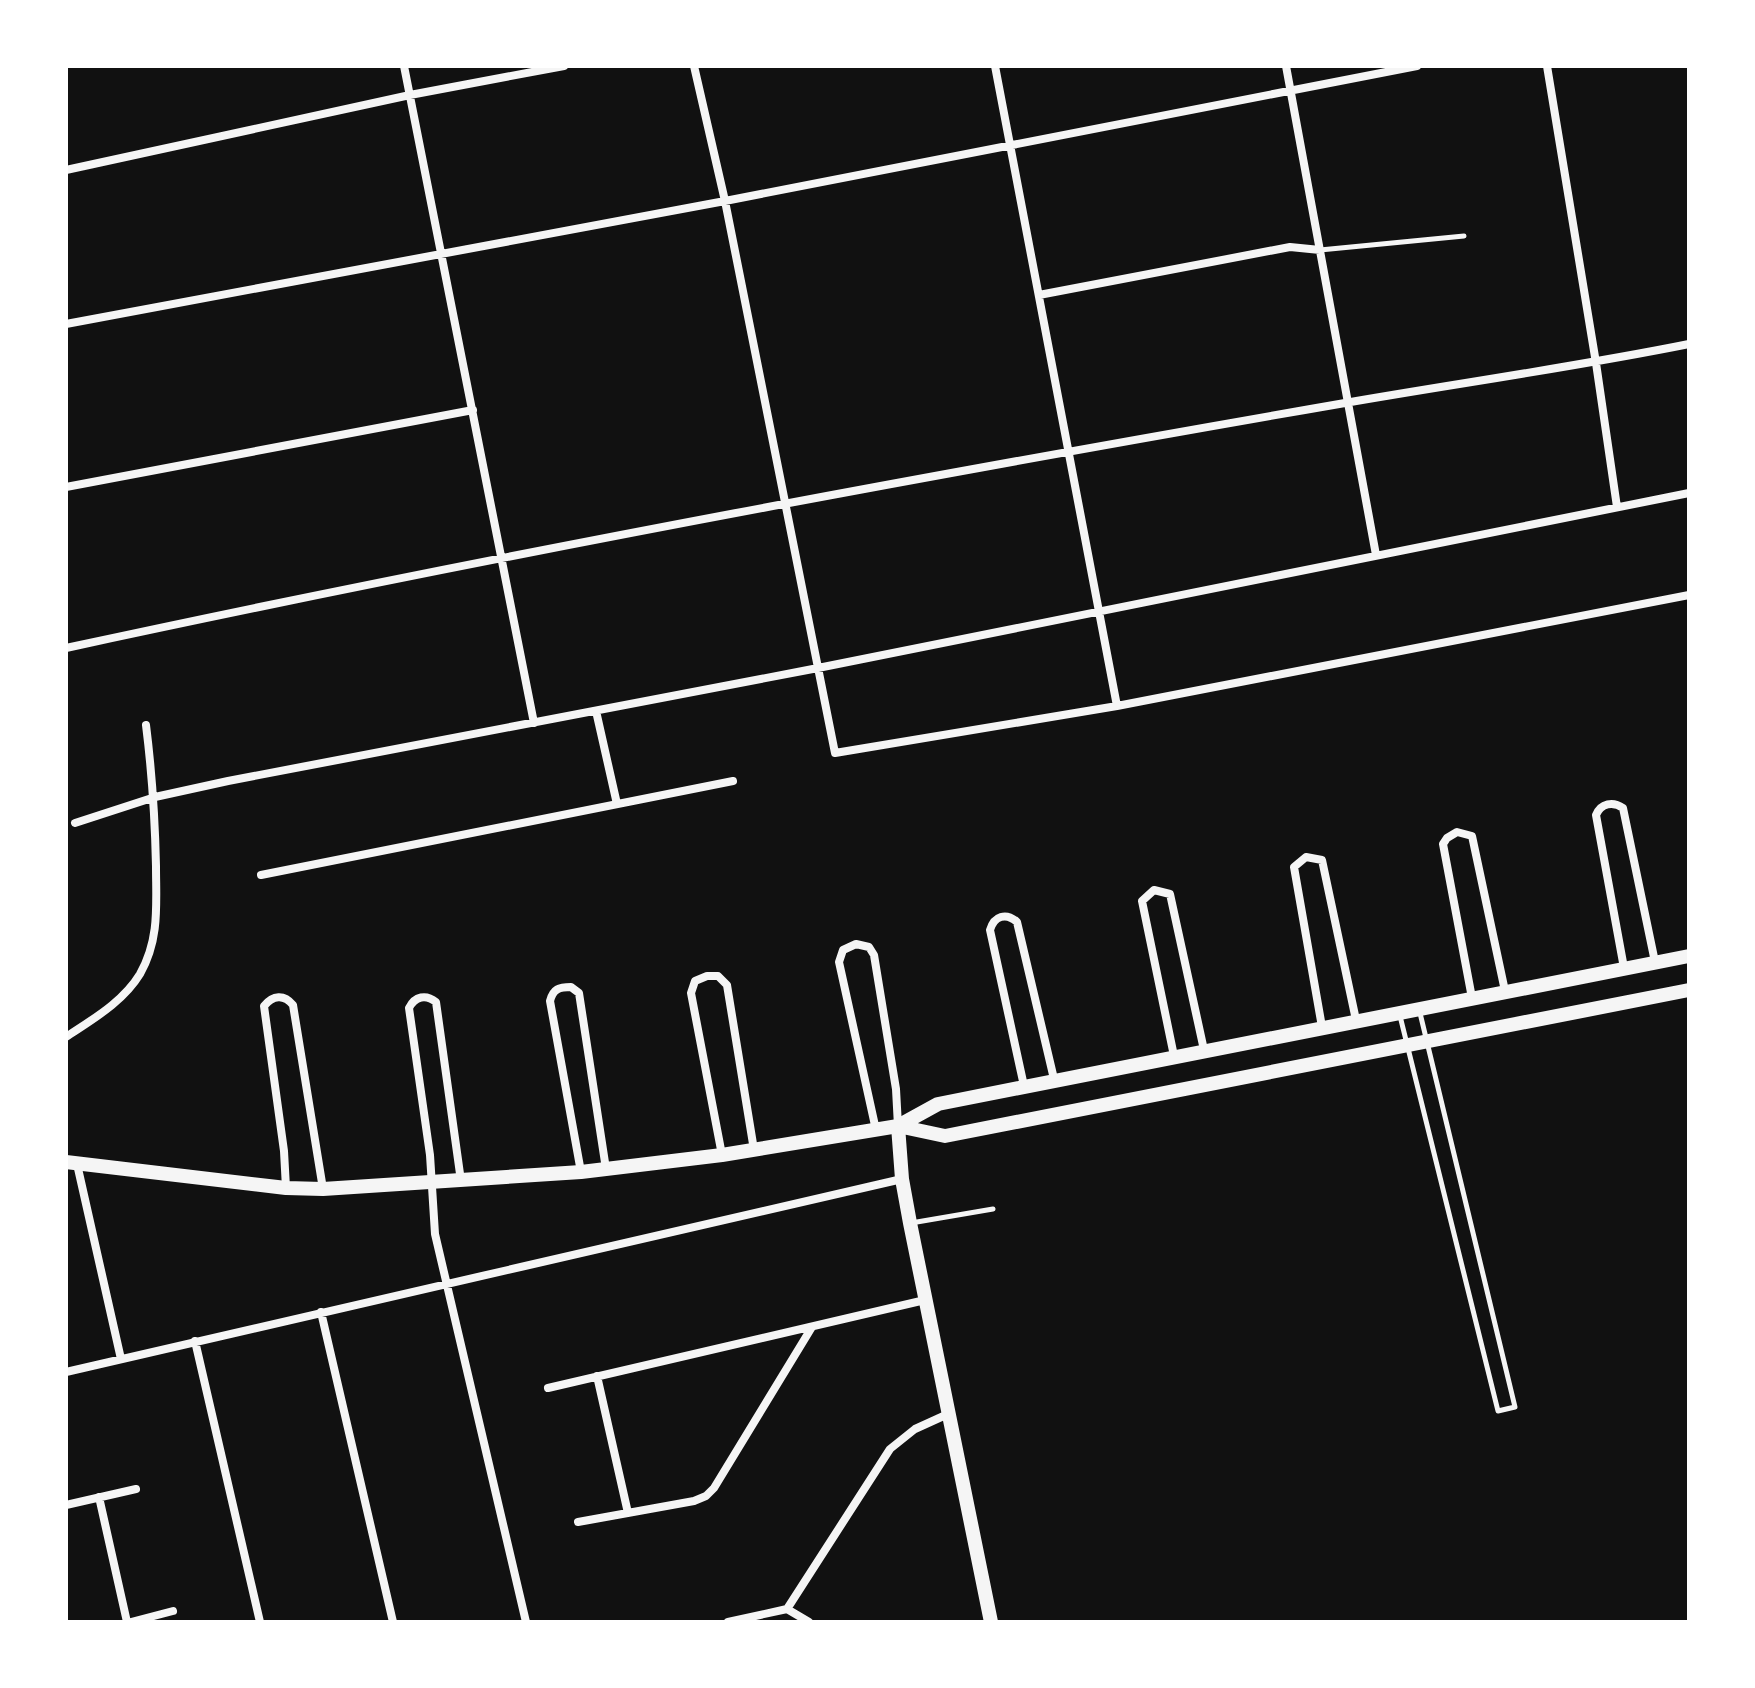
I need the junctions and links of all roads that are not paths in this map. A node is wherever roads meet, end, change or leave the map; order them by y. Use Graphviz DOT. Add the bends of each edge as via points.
graph roads {
  1 [pos="404,66"];
  2 [pos="564,66"];
  3 [pos="694,66"];
  4 [pos="995,66"];
  5 [pos="1286,66"];
  6 [pos="1417,66"];
  7 [pos="1547,66"];
  8 [pos="1291,90"];
  9 [pos="410,95"];
  10 [pos="1010,144"];
  11 [pos="66,170"];
  12 [pos="725,201"];
  13 [pos="1464,236"];
  14 [pos="1320,250"];
  15 [pos="441,252"];
  16 [pos="1039,295"];
  17 [pos="66,324"];
  18 [pos="1689,344"];
  19 [pos="1596,363"];
  20 [pos="1348,402"];
  21 [pos="473,410"];
  22 [pos="1069,453"];
  23 [pos="66,487"];
  24 [pos="1689,493"];
  25 [pos="787,504"];
  26 [pos="1617,507"];
  27 [pos="1376,555"];
  28 [pos="500,559"];
  29 [pos="1689,595"];
  30 [pos="1099,610"];
  31 [pos="66,648"];
  32 [pos="818,668"];
  33 [pos="1117,706"];
  34 [pos="596,711"];
  35 [pos="534,723"];
  36 [pos="146,725"];
  37 [pos="733,781"];
  38 [pos="155,797"];
  39 [pos="617,804"];
  40 [pos="75,823"];
  41 [pos="261,875"];
  42 [pos="1689,956"];
  43 [pos="1655,962"];
  44 [pos="1624,968"];
  45 [pos="1689,990"];
  46 [pos="1505,991"];
  47 [pos="1472,998"];
  48 [pos="1419,1008"];
  49 [pos="1399,1012"];
  50 [pos="1356,1020"];
  51 [pos="1322,1027"];
  52 [pos="66,1037"];
  53 [pos="1426,1040"];
  54 [pos="1406,1044"];
  55 [pos="1204,1050"];
  56 [pos="1174,1056"];
  57 [pos="1054,1079"];
  58 [pos="1024,1086"];
  59 [pos="898,1126"];
  60 [pos="876,1130"];
  61 [pos="754,1150"];
  62 [pos="722,1155"];
  63 [pos="72,1163"];
  64 [pos="606,1169"];
  65 [pos="581,1172"];
  66 [pos="902,1179"];
  67 [pos="461,1181"];
  68 [pos="430,1183"];
  69 [pos="286,1188"];
  70 [pos="323,1189"];
  71 [pos="993,1209"];
  72 [pos="910,1223"];
  73 [pos="444,1283"];
  74 [pos="925,1300"];
  75 [pos="321,1312"];
  76 [pos="812,1326"];
  77 [pos="195,1341"];
  78 [pos="121,1359"];
  79 [pos="66,1372"];
  80 [pos="597,1376"];
  81 [pos="548,1388"];
  82 [pos="948,1414"];
  83 [pos="136,1489"];
  84 [pos="99,1497"];
  85 [pos="66,1505"];
  86 [pos="628,1513"];
  87 [pos="578,1522"];
  88 [pos="787,1609"];
  89 [pos="173,1611"];
  90 [pos="129,1622"];
  91 [pos="260,1622"];
  92 [pos="393,1622"];
  93 [pos="526,1622"];
  94 [pos="728,1622"];
  95 [pos="809,1622"];
  96 [pos="991,1622"];
  1 -- 9 [label="street"];
  2 -- 9 [label="street"];
  3 -- 12 [label="street"];
  4 -- 10 [label="street"];
  5 -- 8 [label="street"];
  6 -- 8 [label="street"];
  7 -- 19 [label="street"];
  8 -- 10 [label="street"];
  8 -- 14 [label="street"];
  9 -- 11 [label="street"];
  9 -- 15 [label="street"];
  10 -- 12 [label="street"];
  10 -- 16 [label="street"];
  12 -- 15 [label="street"];
  12 -- 25 [label="street"];
  13 -- 14 [label="lane"];
  14 -- 16 [label="street" via="1290,247"];
  14 -- 20 [label="street"];
  15 -- 17 [label="street"];
  15 -- 21 [label="street"];
  16 -- 22 [label="street"];
  18 -- 19 [label="street"];
  19 -- 20 [label="street"];
  19 -- 26 [label="street"];
  20 -- 22 [label="street"];
  20 -- 27 [label="street"];
  21 -- 23 [label="street"];
  21 -- 28 [label="street"];
  22 -- 25 [label="street"];
  22 -- 30 [label="street"];
  24 -- 26 [label="street"];
  25 -- 28 [label="street"];
  25 -- 32 [label="street"];
  26 -- 27 [label="street"];
  27 -- 30 [label="street"];
  28 -- 31 [label="street"];
  28 -- 35 [label="street"];
  29 -- 33 [label="street"];
  30 -- 32 [label="street"];
  30 -- 33 [label="street"];
  32 -- 33 [label="street" via="835,753"];
  32 -- 34 [label="street"];
  34 -- 35 [label="street"];
  34 -- 39 [label="street"];
  35 -- 38 [label="street"];
  36 -- 38 [label="street"];
  37 -- 39 [label="street"];
  38 -- 40 [label="street"];
  38 -- 52 [label="street" via="154,943 139,975 114,1004"];
  39 -- 41 [label="street"];
  42 -- 43 [label="street"];
  43 -- 44 [label="street"];
  43 -- 44 [label="street" via="1623,808 1608,803 1596,815"];
  44 -- 46 [label="street"];
  45 -- 53 [label="street"];
  46 -- 47 [label="street"];
  46 -- 47 [label="street" via="1472,836 1457,832 1443,844"];
  47 -- 48 [label="street"];
  48 -- 49 [label="street"];
  48 -- 53 [label="lane"];
  49 -- 50 [label="street"];
  49 -- 54 [label="lane"];
  50 -- 51 [label="street"];
  50 -- 51 [label="street" via="1322,860 1306,857 1294,867"];
  51 -- 55 [label="street"];
  53 -- 54 [label="street"];
  53 -- 54 [label="lane" via="1515,1407 1498,1411"];
  54 -- 59 [label="street" via="945,1136"];
  55 -- 56 [label="street"];
  55 -- 56 [label="street" via="1170,894 1154,890 1142,901"];
  56 -- 57 [label="street"];
  57 -- 58 [label="street"];
  57 -- 58 [label="street" via="1017,922 1001,916 990,930"];
  58 -- 59 [label="street" via="938,1104"];
  59 -- 60 [label="street"];
  59 -- 60 [label="street" via="874,955 869,947 856,944 843,950 839,962"];
  59 -- 66 [label="street"];
  60 -- 61 [label="street"];
  61 -- 62 [label="street"];
  61 -- 62 [label="street" via="727,985 718,976 707,976 695,981 691,993"];
  62 -- 64 [label="street"];
  63 -- 69 [label="street"];
  63 -- 78 [label="street"];
  64 -- 65 [label="street"];
  64 -- 65 [label="street" via="579,993 559,987 550,1001"];
  65 -- 67 [label="street"];
  66 -- 72 [label="street"];
  66 -- 73 [label="street"];
  67 -- 68 [label="street"];
  67 -- 68 [label="street" via="436,1002 421,996 409,1008"];
  68 -- 70 [label="street"];
  68 -- 73 [label="street"];
  69 -- 70 [label="street"];
  69 -- 70 [label="street" via="264,1006 280,996 293,1005"];
  71 -- 72 [label="lane"];
  72 -- 74 [label="street"];
  73 -- 75 [label="street"];
  73 -- 93 [label="street"];
  74 -- 76 [label="street"];
  74 -- 82 [label="street"];
  75 -- 77 [label="street"];
  75 -- 92 [label="street"];
  76 -- 80 [label="street"];
  76 -- 86 [label="street" via="714,1488 694,1501"];
  77 -- 78 [label="street"];
  77 -- 91 [label="street"];
  78 -- 79 [label="street"];
  80 -- 81 [label="street"];
  80 -- 86 [label="street"];
  82 -- 88 [label="street" via="915,1429 890,1449"];
  82 -- 96 [label="street"];
  83 -- 84 [label="street"];
  84 -- 85 [label="street"];
  84 -- 90 [label="street"];
  86 -- 87 [label="street"];
  88 -- 94 [label="street"];
  88 -- 95 [label="street"];
  89 -- 90 [label="street"];
}
